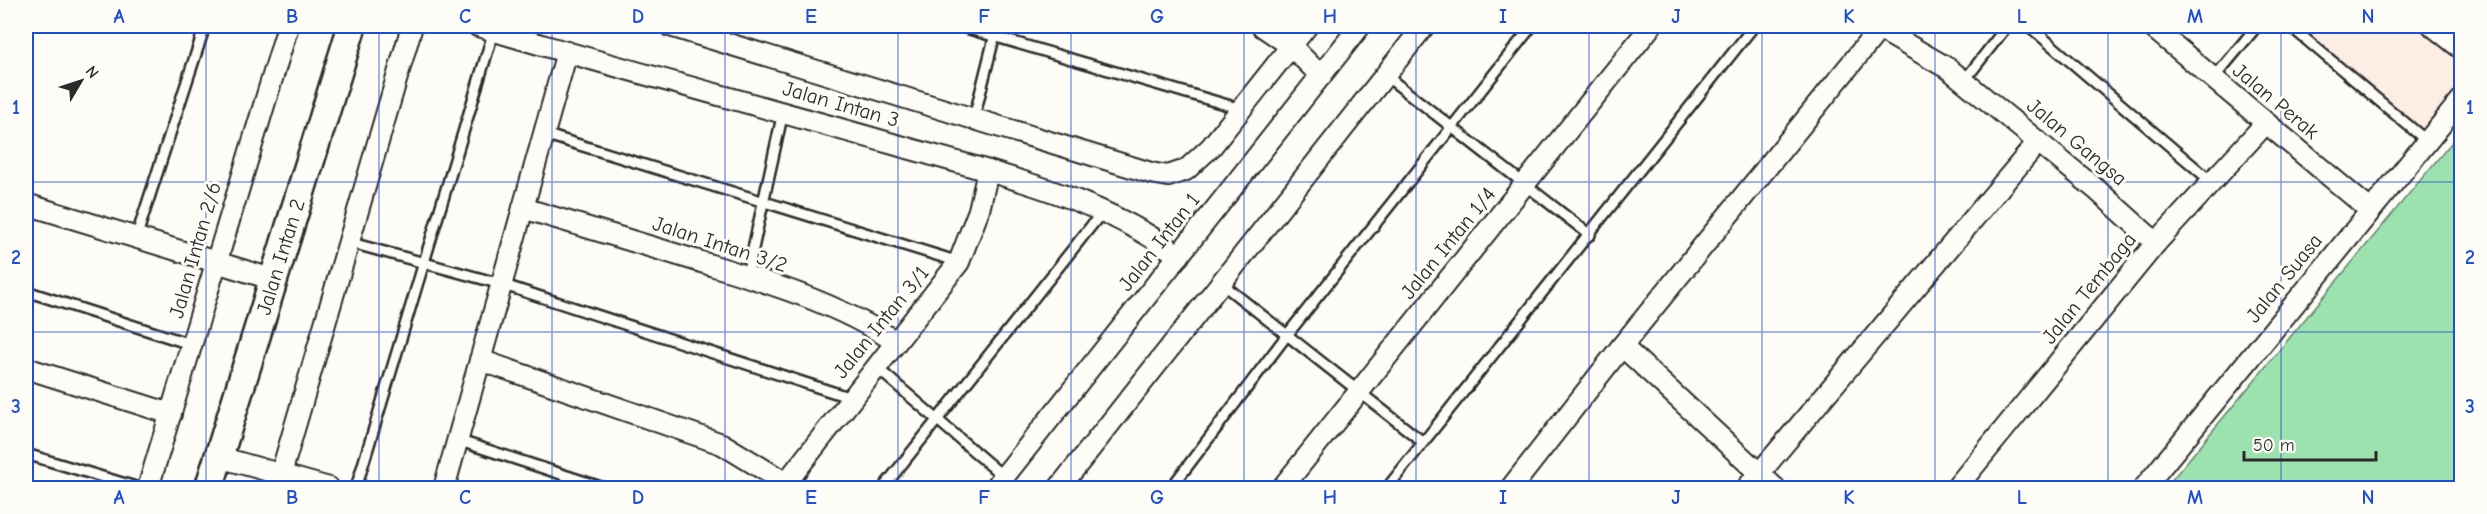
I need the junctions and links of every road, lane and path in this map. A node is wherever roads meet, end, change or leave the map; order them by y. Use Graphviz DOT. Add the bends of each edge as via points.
graph roads {
  1 [pos="205,26"];
  2 [pos="288,26"];
  3 [pos="352,26"];
  4 [pos="412,26"];
  5 [pos="670,26"];
  6 [pos="959,26"];
  7 [pos="997,26"];
  8 [pos="1262,26"];
  9 [pos="1307,26"];
  10 [pos="1360,26"];
  11 [pos="1424,26"];
  12 [pos="1532,26"];
  13 [pos="1651,26"];
  14 [pos="1754,26"];
  15 [pos="2007,26"];
  16 [pos="2029,26"];
  17 [pos="2151,26"];
  18 [pos="2257,26"];
  19 [pos="2290,26"];
  20 [pos="2433,26"];
  21 [pos="1877,27"];
  22 [pos="486,28"];
  23 [pos="722,33"];
  24 [pos="994,36"];
  25 [pos="1291,46"];
  26 [pos="2462,49"];
  27 [pos="567,52"];
  28 [pos="1385,75"];
  29 [pos="1321,76"];
  30 [pos="2213,79"];
  31 [pos="1964,81"];
  32 [pos="2462,99"];
  33 [pos="1241,109"];
  34 [pos="783,112"];
  35 [pos="974,118"];
  36 [pos="2265,124"];
  37 [pos="1451,127"];
  38 [pos="544,134"];
  39 [pos="2038,142"];
  40 [pos="2428,142"];
  41 [pos="988,171"];
  42 [pos="2212,182"];
  43 [pos="1526,183"];
  44 [pos="762,199"];
  45 [pos="26,204"];
  46 [pos="523,208"];
  47 [pos="2370,210"];
  48 [pos="1103,211"];
  49 [pos="1590,234"];
  50 [pos="136,238"];
  51 [pos="348,242"];
  52 [pos="2156,243"];
  53 [pos="1179,256"];
  54 [pos="216,262"];
  55 [pos="960,262"];
  56 [pos="423,264"];
  57 [pos="747,276"];
  58 [pos="275,280"];
  59 [pos="1221,283"];
  60 [pos="501,284"];
  61 [pos="26,291"];
  62 [pos="1287,335"];
  63 [pos="896,342"];
  64 [pos="193,345"];
  65 [pos="1622,346"];
  66 [pos="480,360"];
  67 [pos="876,367"];
  68 [pos="26,368"];
  69 [pos="1360,392"];
  70 [pos="851,398"];
  71 [pos="171,414"];
  72 [pos="939,420"];
  73 [pos="457,440"];
  74 [pos="1423,442"];
  75 [pos="26,454"];
  76 [pos="219,457"];
  77 [pos="281,474"];
  78 [pos="1753,482"];
  79 [pos="1000,483"];
  80 [pos="784,486"];
  81 [pos="139,489"];
  82 [pos="148,489"];
  83 [pos="209,489"];
  84 [pos="329,489"];
  85 [pos="356,489"];
  86 [pos="444,489"];
  87 [pos="604,489"];
  88 [pos="883,489"];
  89 [pos="1059,489"];
  90 [pos="1171,489"];
  91 [pos="1282,489"];
  92 [pos="1387,489"];
  93 [pos="1511,489"];
  94 [pos="1774,489"];
  95 [pos="1956,489"];
  96 [pos="2144,489"];
  1 -- 50 [label="lane"];
  2 -- 54 [label="street, Jalan Intan 2/6"];
  3 -- 58 [label="street, Jalan Intan 2"];
  4 -- 51 [label="street"];
  5 -- 23 [label="street"];
  6 -- 24 [label="lane"];
  7 -- 24 [label="lane"];
  8 -- 25 [label="street"];
  9 -- 25 [label="street"];
  10 -- 29 [label="street, Jalan Intan 1"];
  11 -- 28 [label="street"];
  12 -- 37 [label="lane"];
  13 -- 43 [label="street, Jalan Intan 1/4"];
  14 -- 49 [label="lane"];
  15 -- 31 [label="lane"];
  16 -- 42 [label="lane"];
  17 -- 30 [label="street, Jalan Perak"];
  18 -- 30 [label="lane"];
  19 -- 40 [label="lane"];
  20 -- 26 [label="street"];
  21 -- 31 [label="street, Jalan Gangsa" via="1927,54"];
  21 -- 65 [label="street"];
  22 -- 27 [label="street, Jalan Intan 3"];
  22 -- 56 [label="lane"];
  23 -- 35 [label="street"];
  24 -- 33 [label="lane"];
  24 -- 35 [label="lane"];
  25 -- 29 [label="street"];
  25 -- 33 [label="street"];
  27 -- 34 [label="street, Jalan Intan 3"];
  27 -- 38 [label="street"];
  28 -- 37 [label="lane"];
  28 -- 59 [label="street"];
  29 -- 53 [label="street, Jalan Intan 1"];
  30 -- 36 [label="street, Jalan Perak"];
  31 -- 39 [label="street, Jalan Gangsa"];
  32 -- 40 [label="street, Jalan Suasa"];
  33 -- 35 [label="street" via="1186,170 1168,176"];
  34 -- 41 [label="street, Jalan Intan 3"];
  34 -- 44 [label="lane"];
  36 -- 42 [label="street, Jalan Tembaga"];
  36 -- 47 [label="street, Jalan Perak"];
  37 -- 43 [label="lane"];
  37 -- 62 [label="lane"];
  38 -- 44 [label="lane"];
  38 -- 46 [label="street"];
  39 -- 52 [label="street, Jalan Gangsa"];
  39 -- 78 [label="street"];
  40 -- 47 [label="street, Jalan Suasa"];
  41 -- 48 [label="street, Jalan Intan 3"];
  41 -- 55 [label="street, Jalan Intan 3/1"];
  42 -- 52 [label="street, Jalan Tembaga"];
  43 -- 49 [label="lane"];
  43 -- 69 [label="street, Jalan Intan 1/4"];
  44 -- 55 [label="lane"];
  44 -- 57 [label="lane"];
  45 -- 50 [label="street"];
  46 -- 57 [label="street, Jalan Intan 3/2"];
  46 -- 60 [label="street"];
  47 -- 96 [label="street, Jalan Suasa"];
  48 -- 53 [label="street, Jalan Intan 3" via="1150,234"];
  48 -- 72 [label="lane"];
  49 -- 74 [label="lane"];
  50 -- 54 [label="street"];
  51 -- 56 [label="lane"];
  51 -- 77 [label="street"];
  52 -- 95 [label="street, Jalan Tembaga"];
  53 -- 79 [label="street, Jalan Intan 1"];
  54 -- 58 [label="street"];
  54 -- 64 [label="street, Jalan Intan 2/6"];
  55 -- 63 [label="street, Jalan Intan 3/1"];
  56 -- 60 [label="lane"];
  56 -- 85 [label="lane"];
  57 -- 63 [label="street, Jalan Intan 3/2" via="825,304"];
  58 -- 76 [label="street, Jalan Intan 2"];
  59 -- 62 [label="lane"];
  59 -- 89 [label="street"];
  60 -- 66 [label="street"];
  60 -- 70 [label="lane"];
  61 -- 64 [label="lane"];
  62 -- 69 [label="lane"];
  62 -- 90 [label="lane"];
  63 -- 67 [label="street, Jalan Intan 3/1"];
  64 -- 71 [label="street, Jalan Intan 2/6"];
  65 -- 78 [label="street"];
  65 -- 93 [label="street"];
  66 -- 73 [label="street"];
  66 -- 80 [label="street" via="722,444"];
  67 -- 70 [label="street, Jalan Intan 3/1"];
  67 -- 72 [label="lane"];
  68 -- 71 [label="street"];
  69 -- 74 [label="lane"];
  69 -- 91 [label="street, Jalan Intan 1/4"];
  70 -- 80 [label="street, Jalan Intan 3/1"];
  71 -- 82 [label="street, Jalan Intan 2/6"];
  72 -- 79 [label="lane"];
  72 -- 88 [label="lane"];
  73 -- 86 [label="street"];
  73 -- 87 [label="lane"];
  74 -- 92 [label="lane"];
  75 -- 81 [label="lane"];
  76 -- 77 [label="street"];
  76 -- 83 [label="street, Jalan Intan 2"];
  77 -- 84 [label="street"];
  78 -- 94 [label="street"];
}
